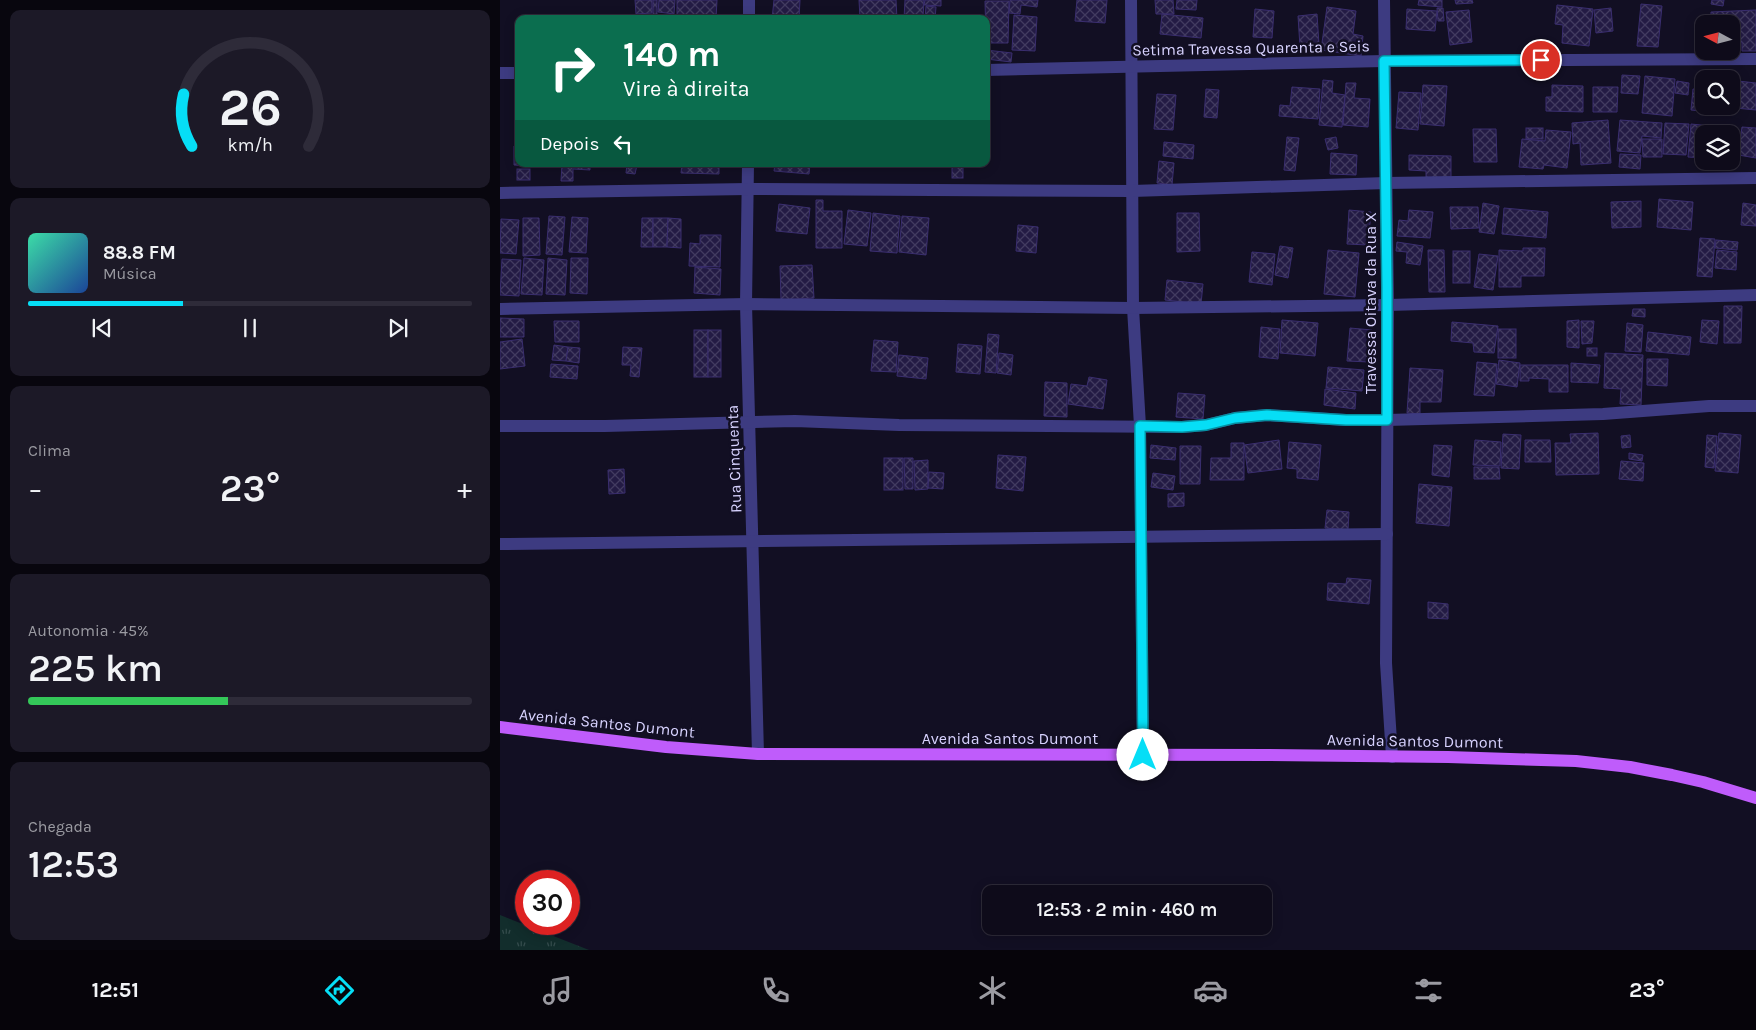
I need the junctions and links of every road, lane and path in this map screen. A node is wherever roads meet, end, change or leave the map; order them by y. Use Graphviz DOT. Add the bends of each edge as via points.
graph roads {
  1 [pos="748,0"];
  2 [pos="1131,0"];
  3 [pos="1384,0"];
  4 [pos="748,15"];
  5 [pos="1756,59"];
  6 [pos="1384,61"];
  7 [pos="1132,67"];
  8 [pos="990,70"];
  9 [pos="500,73"];
  10 [pos="515,73"];
  11 [pos="748,167"];
  12 [pos="1756,178"];
  13 [pos="1386,182"];
  14 [pos="748,189"];
  15 [pos="1132,191"];
  16 [pos="500,193"];
  17 [pos="1756,295"];
  18 [pos="746,304"];
  19 [pos="1388,305"];
  20 [pos="1133,308"];
  21 [pos="500,309"];
  22 [pos="1756,406"];
  23 [pos="1387,420"];
  24 [pos="749,423"];
  25 [pos="500,426"];
  26 [pos="1140,426"];
  27 [pos="1386,534"];
  28 [pos="1141,536"];
  29 [pos="752,542"];
  30 [pos="500,544"];
  31 [pos="500,727"];
  32 [pos="758,754"];
  33 [pos="1143,755"];
  34 [pos="1392,757"];
  35 [pos="1756,798"];
  1 -- 4 [label="street"];
  2 -- 7 [label="street"];
  3 -- 6 [label="street, Travessa Oitava da Rua X"];
  5 -- 6 [label="street, Setima Travessa Quarenta e Seis"];
  6 -- 7 [label="street, Setima Travessa Quarenta e Seis"];
  6 -- 13 [label="street, Travessa Oitava da Rua X"];
  7 -- 8 [label="street, Setima Travessa Quarenta e Seis"];
  7 -- 15 [label="street"];
  9 -- 10 [label="street"];
  11 -- 14 [label="street, Rua Cinquenta"];
  12 -- 13 [label="street"];
  13 -- 15 [label="street"];
  13 -- 19 [label="street, Travessa Oitava da Rua X"];
  14 -- 15 [label="street"];
  14 -- 16 [label="street"];
  14 -- 18 [label="street, Rua Cinquenta"];
  15 -- 20 [label="street"];
  17 -- 19 [label="street"];
  18 -- 20 [label="street"];
  18 -- 21 [label="street"];
  18 -- 24 [label="street, Rua Cinquenta"];
  19 -- 20 [label="street"];
  19 -- 23 [label="street, Travessa Oitava da Rua X"];
  20 -- 26 [label="street"];
  22 -- 23 [label="street"];
  23 -- 26 [label="street" via="1267,415 1206,425"];
  23 -- 27 [label="street, Travessa Oitava da Rua X"];
  24 -- 25 [label="street"];
  24 -- 26 [label="street"];
  24 -- 29 [label="street, Rua Cinquenta"];
  26 -- 28 [label="street"];
  27 -- 28 [label="street"];
  27 -- 34 [label="street, Travessa Oitava da Rua X" via="1386,663"];
  28 -- 29 [label="street"];
  28 -- 33 [label="street"];
  29 -- 30 [label="street"];
  29 -- 32 [label="street, Rua Cinquenta"];
  31 -- 32 [label="main road, Avenida Santos Dumont" via="666,747"];
  32 -- 33 [label="main road, Avenida Santos Dumont"];
  33 -- 34 [label="main road, Avenida Santos Dumont"];
  34 -- 35 [label="main road, Avenida Santos Dumont" via="1576,761 1630,767 1703,782"];
}
